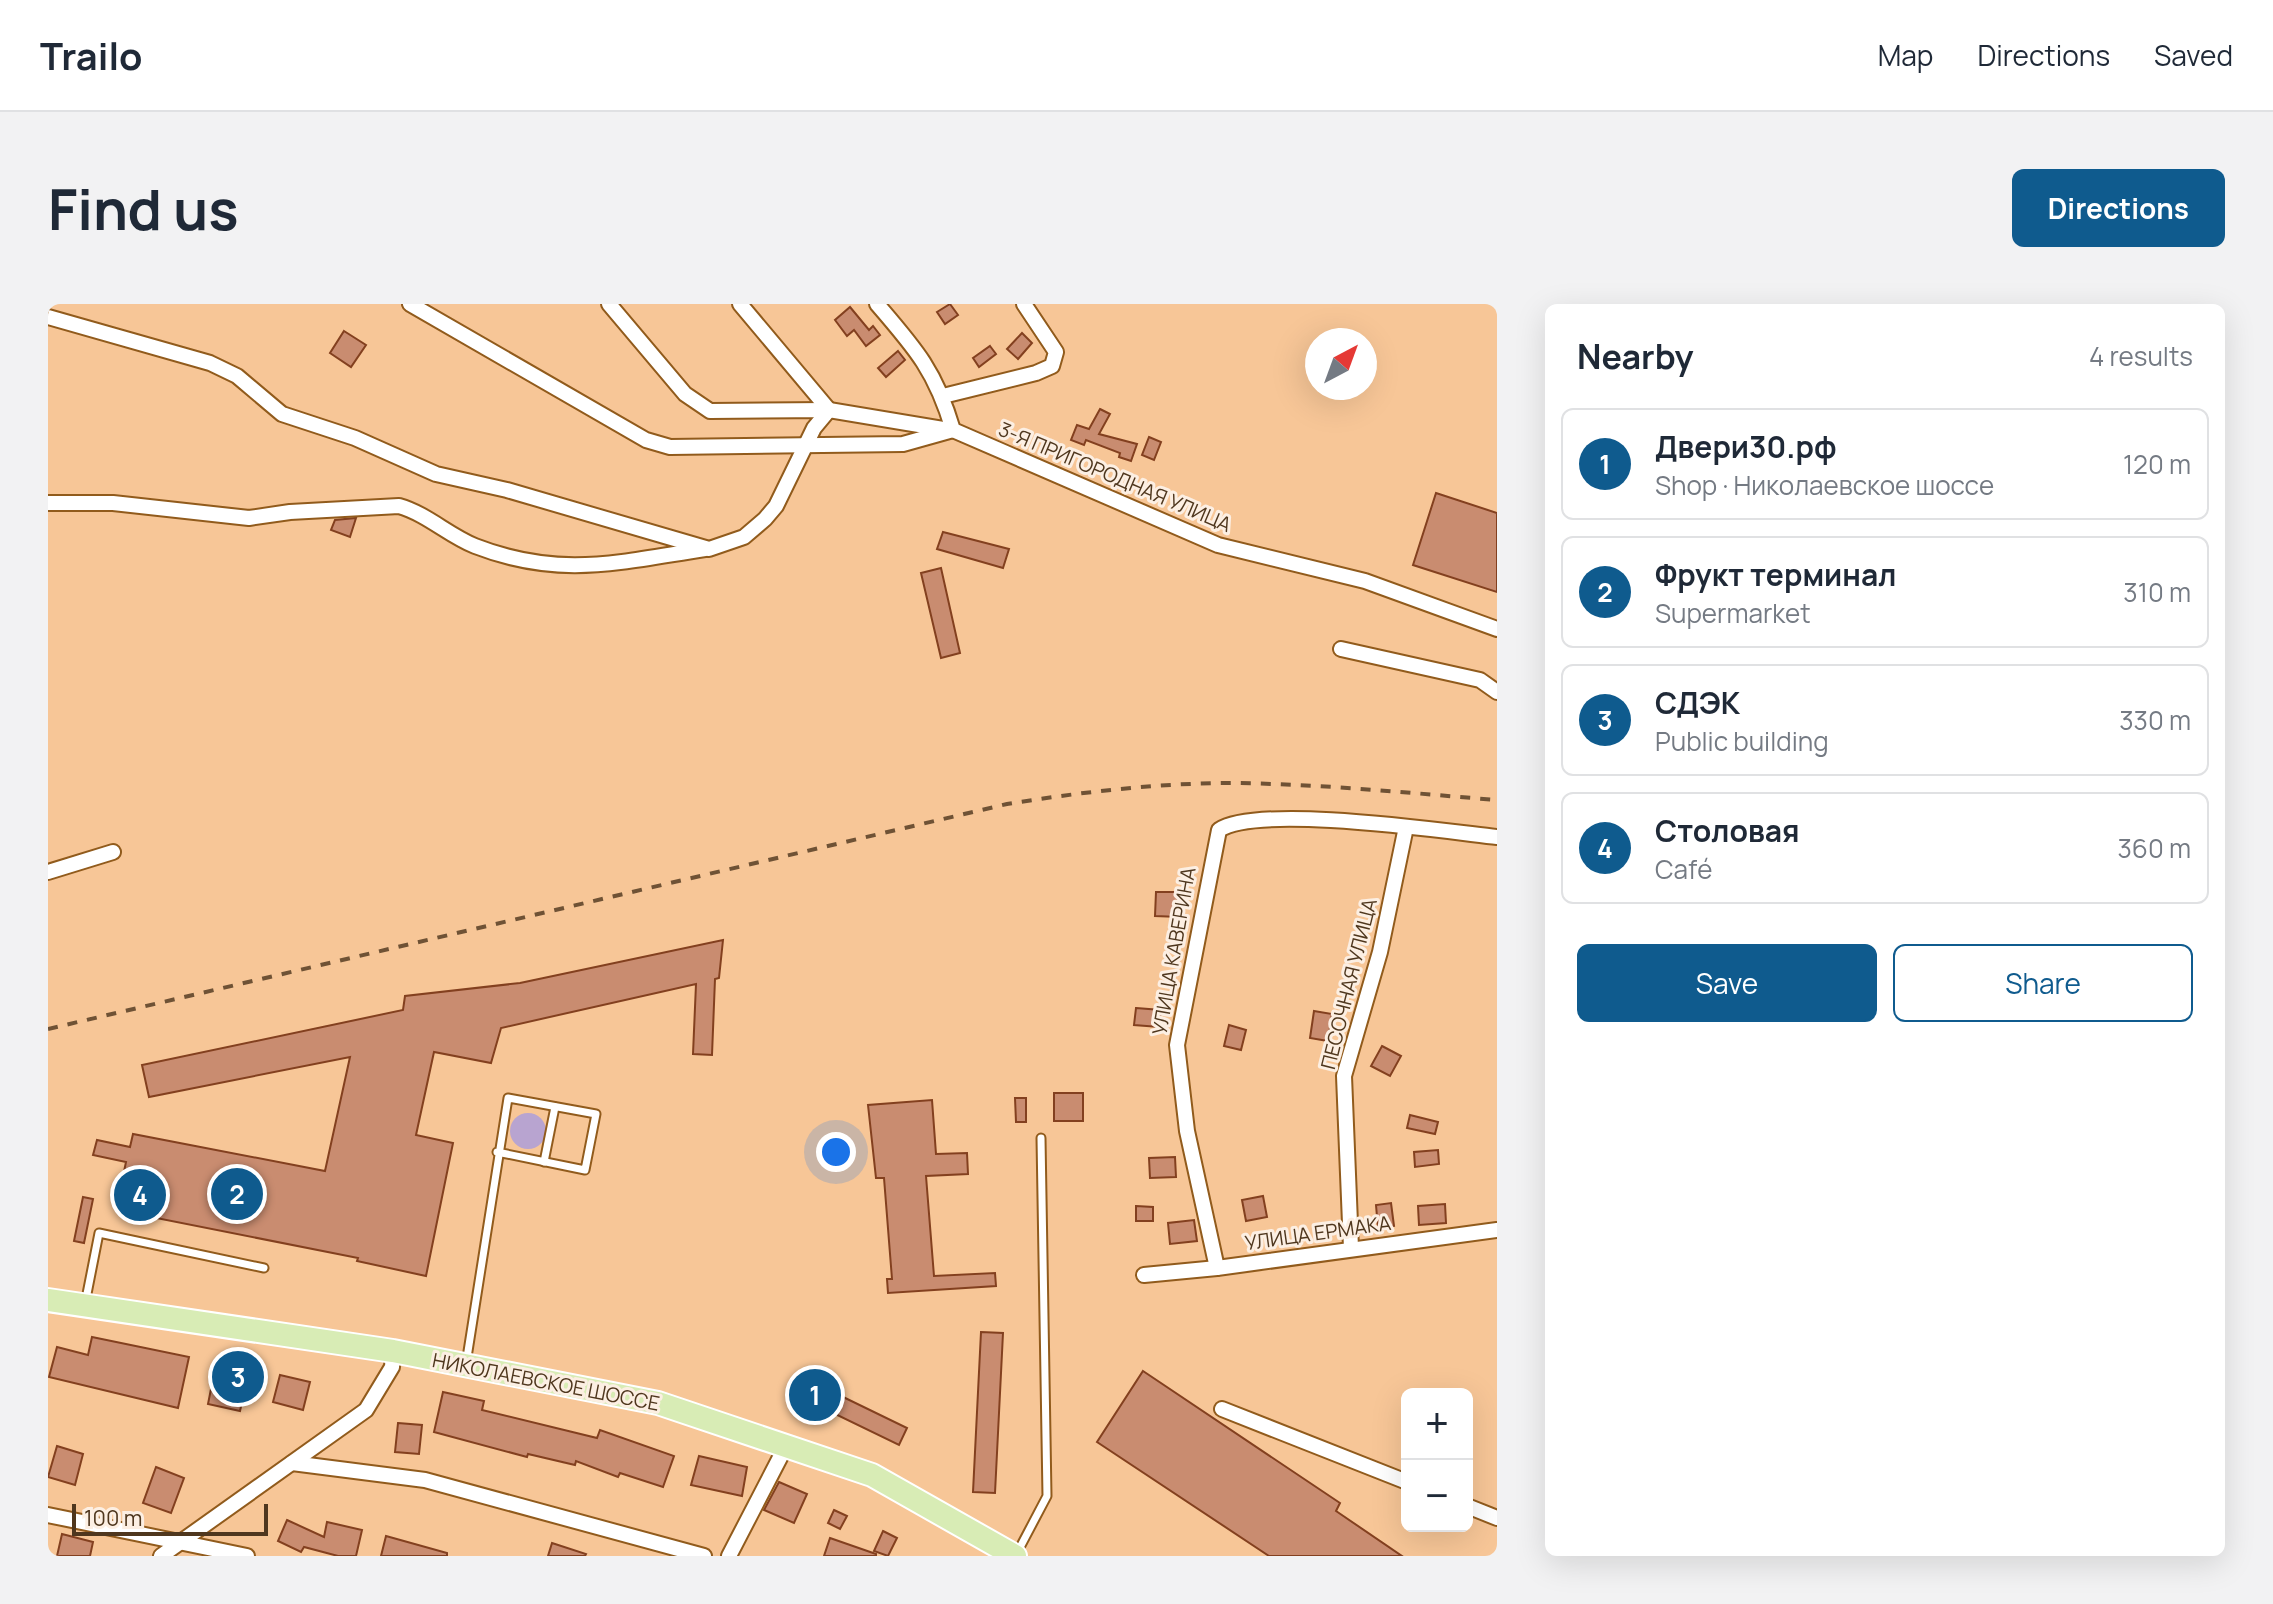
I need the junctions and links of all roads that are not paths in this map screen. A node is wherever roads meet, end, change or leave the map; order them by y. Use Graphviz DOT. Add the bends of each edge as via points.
graph roads {
  1 [pos="410,304"];
  2 [pos="609,304"];
  3 [pos="740,304"];
  4 [pos="877,304"];
  5 [pos="1024,304"];
  6 [pos="48,317"];
  7 [pos="943,396"];
  8 [pos="829,410"];
  9 [pos="953,430"];
  10 [pos="805,445"];
  11 [pos="48,503"];
  12 [pos="709,549"];
  13 [pos="1497,629"];
  14 [pos="1341,649"];
  15 [pos="1497,692"];
  16 [pos="1406,827"];
  17 [pos="1497,837"];
  18 [pos="113,852"];
  19 [pos="48,872"];
  20 [pos="555,1107"];
  21 [pos="1041,1138"];
  22 [pos="497,1152"];
  23 [pos="544,1162"];
  24 [pos="1497,1230"];
  25 [pos="1351,1248"];
  26 [pos="264,1268"];
  27 [pos="1217,1268"];
  28 [pos="1144,1275"];
  29 [pos="48,1300"];
  30 [pos="84,1306"];
  31 [pos="393,1351"];
  32 [pos="465,1366"];
  33 [pos="1222,1409"];
  34 [pos="786,1446"];
  35 [pos="292,1463"];
  36 [pos="1401,1480"];
  37 [pos="1473,1508"];
  38 [pos="48,1515"];
  39 [pos="1497,1518"];
  40 [pos="181,1542"];
  41 [pos="161,1556"];
  42 [pos="247,1556"];
  43 [pos="704,1556"];
  44 [pos="729,1556"];
  45 [pos="1015,1556"];
  1 -- 10 [label="street" via="646,440 670,447"];
  2 -- 8 [label="street, 3-Я ПРИГОРОДНАЯ УЛИЦА" via="700,407 721,413"];
  3 -- 8 [label="street"];
  4 -- 7 [label="street" via="926,362"];
  5 -- 7 [label="street" via="1056,352 1052,366"];
  6 -- 12 [label="street" via="210,363 237,376 289,418 355,438 436,474"];
  7 -- 9 [label="street"];
  8 -- 9 [label="street, 3-Я ПРИГОРОДНАЯ УЛИЦА"];
  8 -- 10 [label="street"];
  9 -- 10 [label="street" via="903,444"];
  9 -- 13 [label="street, 3-Я ПРИГОРОДНАЯ УЛИЦА" via="1218,545 1365,581"];
  10 -- 12 [label="street" via="765,519 744,537"];
  11 -- 12 [label="street" via="113,503 249,518 399,506 479,548 561,567"];
  14 -- 15 [label="street" via="1480,680"];
  16 -- 17 [label="street"];
  16 -- 25 [label="street, ПЕСОЧНАЯ УЛИЦА" via="1380,952 1344,1076"];
  16 -- 27 [label="street, УЛИЦА КАВЕРИНА" via="1287,820 1239,821 1219,830 1177,1045 1187,1131"];
  18 -- 19 [label="street"];
  20 -- 22 [label="lane" via="508,1098"];
  20 -- 23 [label="lane"];
  20 -- 23 [label="lane" via="596,1114 585,1170"];
  21 -- 45 [label="lane" via="1047,1496"];
  22 -- 23 [label="lane"];
  22 -- 32 [label="lane"];
  24 -- 25 [label="street, УЛИЦА ЕРМАКА"];
  25 -- 27 [label="street, УЛИЦА ЕРМАКА"];
  26 -- 30 [label="lane" via="99,1233"];
  27 -- 28 [label="street, УЛИЦА ЕРМАКА"];
  29 -- 30 [label="main road, НИКОЛАЕВСКОЕ ШОССЕ"];
  30 -- 31 [label="main road, НИКОЛАЕВСКОЕ ШОССЕ"];
  31 -- 32 [label="main road, НИКОЛАЕВСКОЕ ШОССЕ"];
  31 -- 35 [label="street" via="392,1367 366,1410"];
  32 -- 34 [label="main road, НИКОЛАЕВСКОЕ ШОССЕ" via="658,1403"];
  33 -- 36 [label="street"];
  34 -- 44 [label="street"];
  34 -- 45 [label="main road, НИКОЛАЕВСКОЕ ШОССЕ" via="872,1475"];
  35 -- 40 [label="street"];
  35 -- 43 [label="street" via="425,1480"];
  37 -- 39 [label="street"];
  38 -- 40 [label="street"];
  40 -- 41 [label="street"];
  40 -- 42 [label="street"];
}
